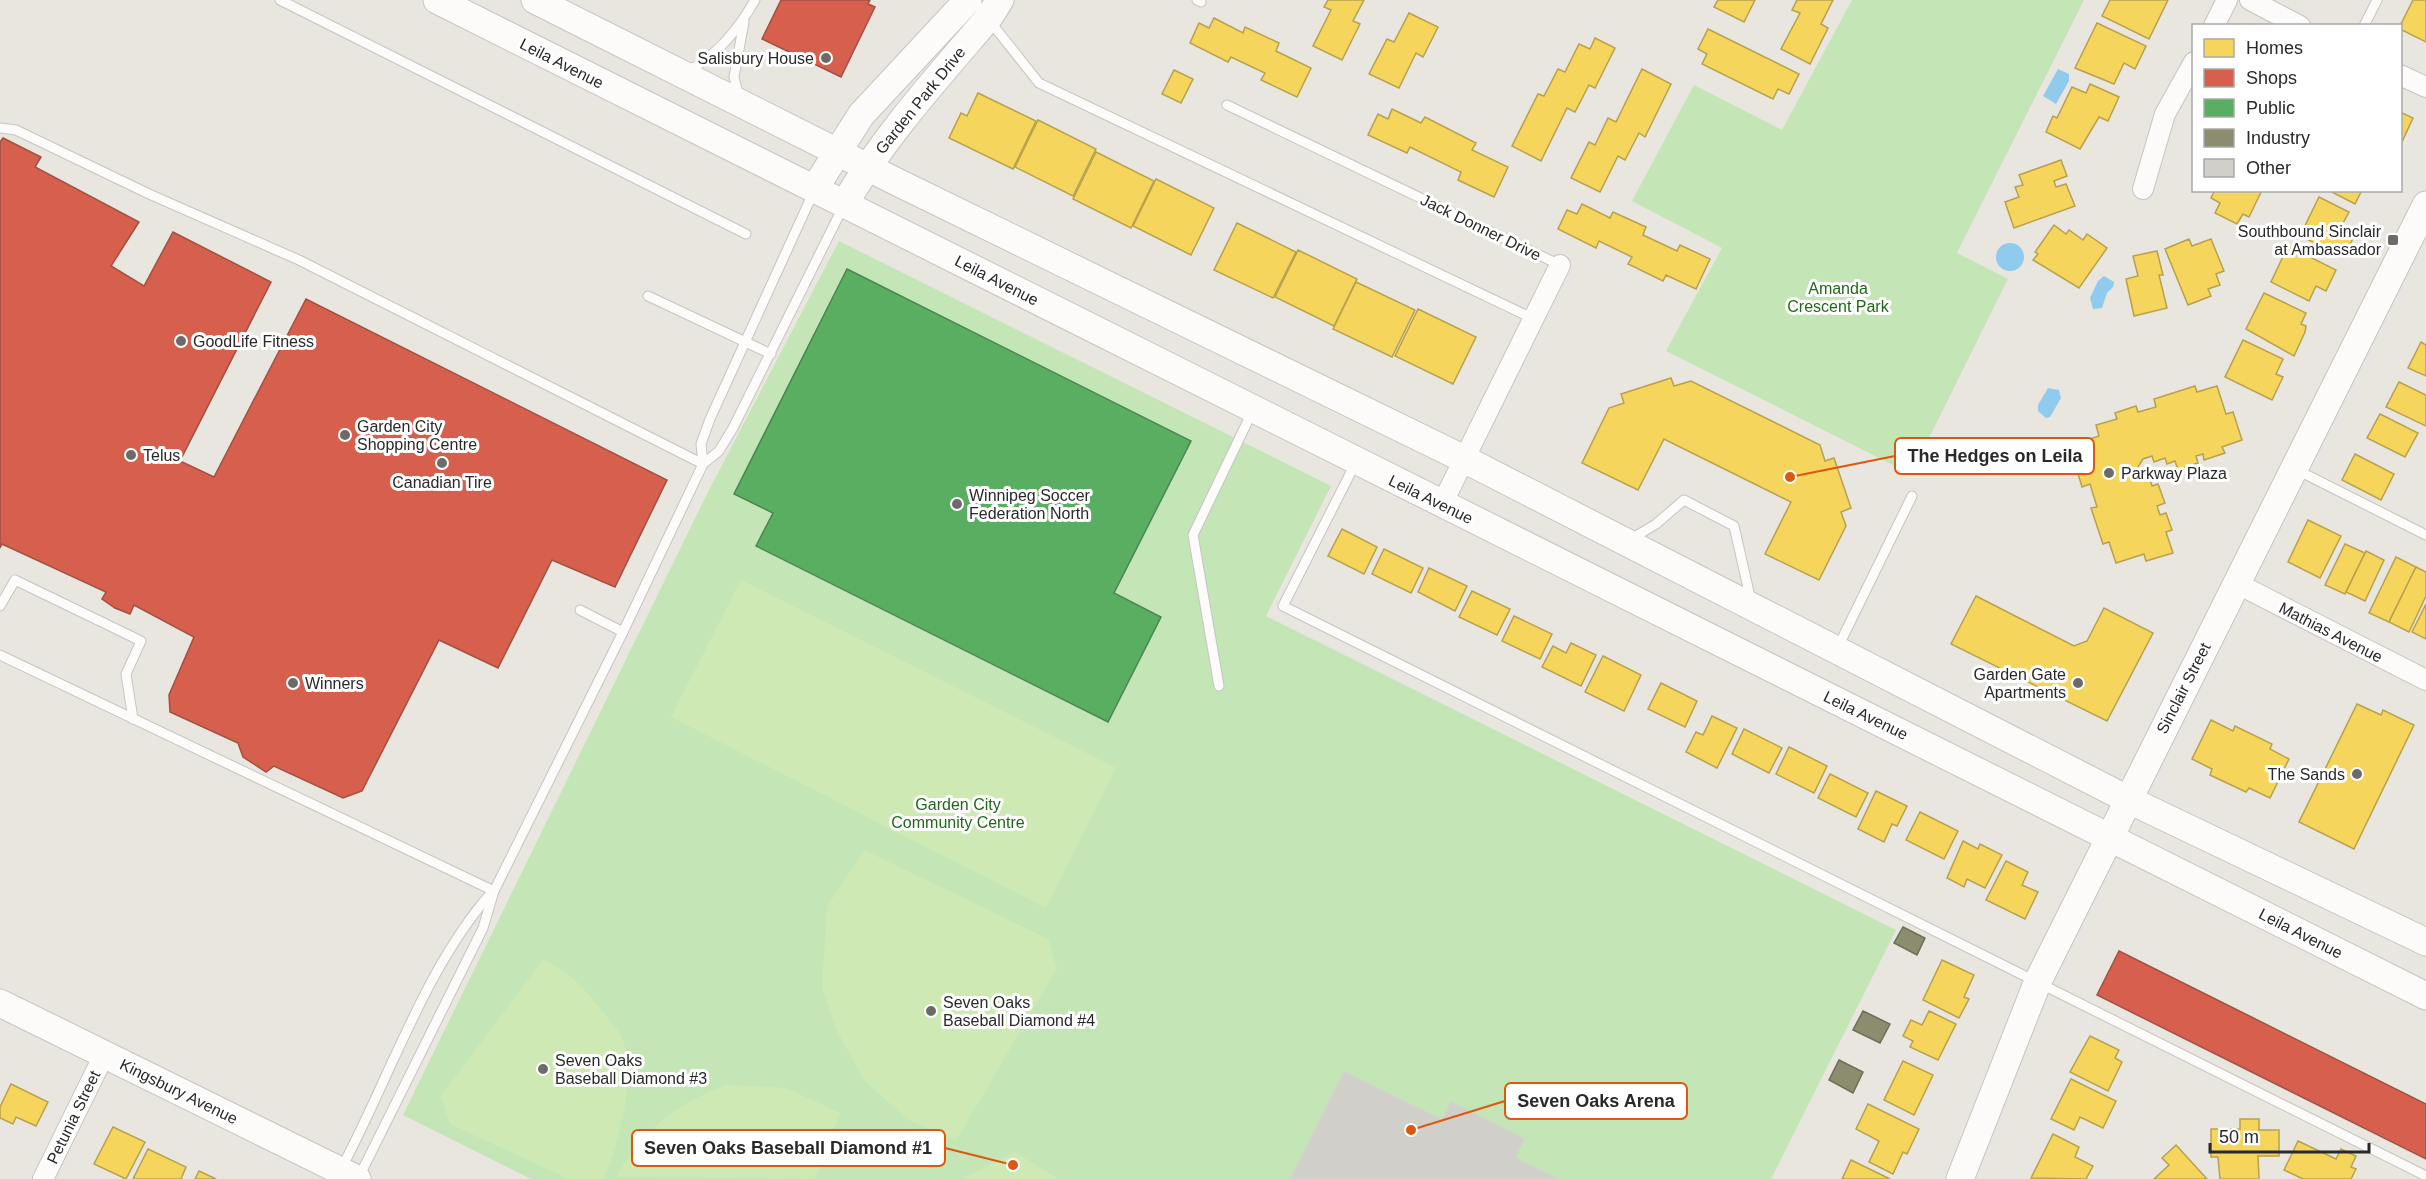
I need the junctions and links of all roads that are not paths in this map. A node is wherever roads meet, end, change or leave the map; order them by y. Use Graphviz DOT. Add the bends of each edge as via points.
graph roads {
  1 [pos="280,0"];
  2 [pos="535,0"];
  3 [pos="755,0"];
  4 [pos="968,0"];
  5 [pos="2228,0"];
  6 [pos="2250,0"];
  7 [pos="2377,0"];
  8 [pos="454,4"];
  9 [pos="987,6"];
  10 [pos="746,17"];
  11 [pos="2215,24"];
  12 [pos="2296,24"];
  13 [pos="2365,24"];
  14 [pos="2192,64"];
  15 [pos="682,74"];
  16 [pos="2402,76"];
  17 [pos="2426,87"];
  18 [pos="741,103"];
  19 [pos="1227,105"];
  20 [pos="0,128"];
  21 [pos="837,150"];
  22 [pos="867,166"];
  23 [pos="816,188"];
  24 [pos="2143,189"];
  25 [pos="845,203"];
  26 [pos="2426,205"];
  27 [pos="746,234"];
  28 [pos="1560,265"];
  29 [pos="648,296"];
  30 [pos="1534,319"];
  31 [pos="744,342"];
  32 [pos="771,354"];
  33 [pos="1254,409"];
  34 [pos="1464,459"];
  35 [pos="1356,461"];
  36 [pos="703,464"];
  37 [pos="2294,468"];
  38 [pos="1912,496"];
  39 [pos="1442,504"];
  40 [pos="2426,535"];
  41 [pos="1626,542"];
  42 [pos="2236,583"];
  43 [pos="0,606"];
  44 [pos="1752,606"];
  45 [pos="580,610"];
  46 [pos="623,632"];
  47 [pos="1837,650"];
  48 [pos="0,655"];
  49 [pos="2426,680"];
  50 [pos="1219,686"];
  51 [pos="133,720"];
  52 [pos="2127,799"];
  53 [pos="2110,837"];
  54 [pos="494,891"];
  55 [pos="2426,942"];
  56 [pos="2038,981"];
  57 [pos="2426,996"];
  58 [pos="0,1003"];
  59 [pos="104,1055"];
  60 [pos="352,1176"];
  61 [pos="2426,1176"];
  62 [pos="43,1179"];
  63 [pos="1960,1179"];
  1 -- 27 [label="lane"];
  2 -- 15 [label="main road"];
  3 -- 10 [label="lane"];
  4 -- 21 [label="main road, Garden Park Drive" via="861,115"];
  5 -- 11 [label="street"];
  6 -- 12 [label="street"];
  7 -- 13 [label="lane"];
  8 -- 23 [label="main road, Leila Avenue"];
  9 -- 22 [label="main road, Garden Park Drive"];
  9 -- 30 [label="lane" via="1039,83"];
  10 -- 15 [label="lane" via="707,60"];
  10 -- 18 [label="lane" via="734,77"];
  14 -- 24 [label="street" via="2165,114"];
  15 -- 18 [label="main road"];
  16 -- 17 [label="street"];
  18 -- 21 [label="main road"];
  19 -- 28 [label="lane, Jack Donner Drive"];
  20 -- 36 [label="lane" via="16,130 299,260"];
  21 -- 22 [label="main road"];
  21 -- 23 [label="main road, Garden Park Drive"];
  22 -- 25 [label="main road, Garden Park Drive"];
  22 -- 34 [label="main road"];
  23 -- 25 [label="main road, Leila Avenue"];
  23 -- 31 [label="lane"];
  25 -- 32 [label="lane"];
  25 -- 33 [label="main road, Leila Avenue"];
  26 -- 37 [label="main road, Sinclair Street"];
  28 -- 30 [label="street, Jack Donner Drive"];
  29 -- 31 [label="lane"];
  30 -- 34 [label="street, Jack Donner Drive"];
  31 -- 32 [label="lane"];
  31 -- 36 [label="lane" via="701,444"];
  32 -- 36 [label="lane" via="719,451"];
  33 -- 35 [label="main road, Leila Avenue"];
  33 -- 50 [label="lane" via="1193,535"];
  34 -- 39 [label="street, Jack Donner Drive"];
  34 -- 41 [label="main road"];
  35 -- 39 [label="main road, Leila Avenue"];
  35 -- 56 [label="lane" via="1283,606"];
  36 -- 46 [label="lane"];
  37 -- 40 [label="lane"];
  37 -- 42 [label="main road, Sinclair Street"];
  38 -- 47 [label="lane"];
  39 -- 53 [label="main road, Leila Avenue"];
  41 -- 44 [label="main road"];
  41 -- 44 [label="lane" via="1656,524 1684,500 1694,505 1734,526"];
  42 -- 49 [label="street, Mathias Avenue"];
  42 -- 52 [label="main road, Sinclair Street"];
  43 -- 51 [label="lane" via="15,580 141,641 126,674"];
  44 -- 47 [label="main road"];
  45 -- 46 [label="lane"];
  46 -- 54 [label="lane"];
  47 -- 52 [label="main road"];
  48 -- 51 [label="lane"];
  51 -- 54 [label="lane"];
  52 -- 53 [label="main road, Sinclair Street"];
  52 -- 55 [label="main road"];
  53 -- 56 [label="main road, Sinclair Street"];
  53 -- 57 [label="main road, Leila Avenue"];
  54 -- 60 [label="lane" via="483,928"];
  54 -- 60 [label="lane" via="467,920 408,1030"];
  56 -- 61 [label="lane"];
  56 -- 63 [label="main road, Sinclair Street"];
  58 -- 59 [label="main road, Kingsbury Avenue"];
  59 -- 60 [label="main road, Kingsbury Avenue"];
  59 -- 62 [label="street, Petunia Street"];
}
